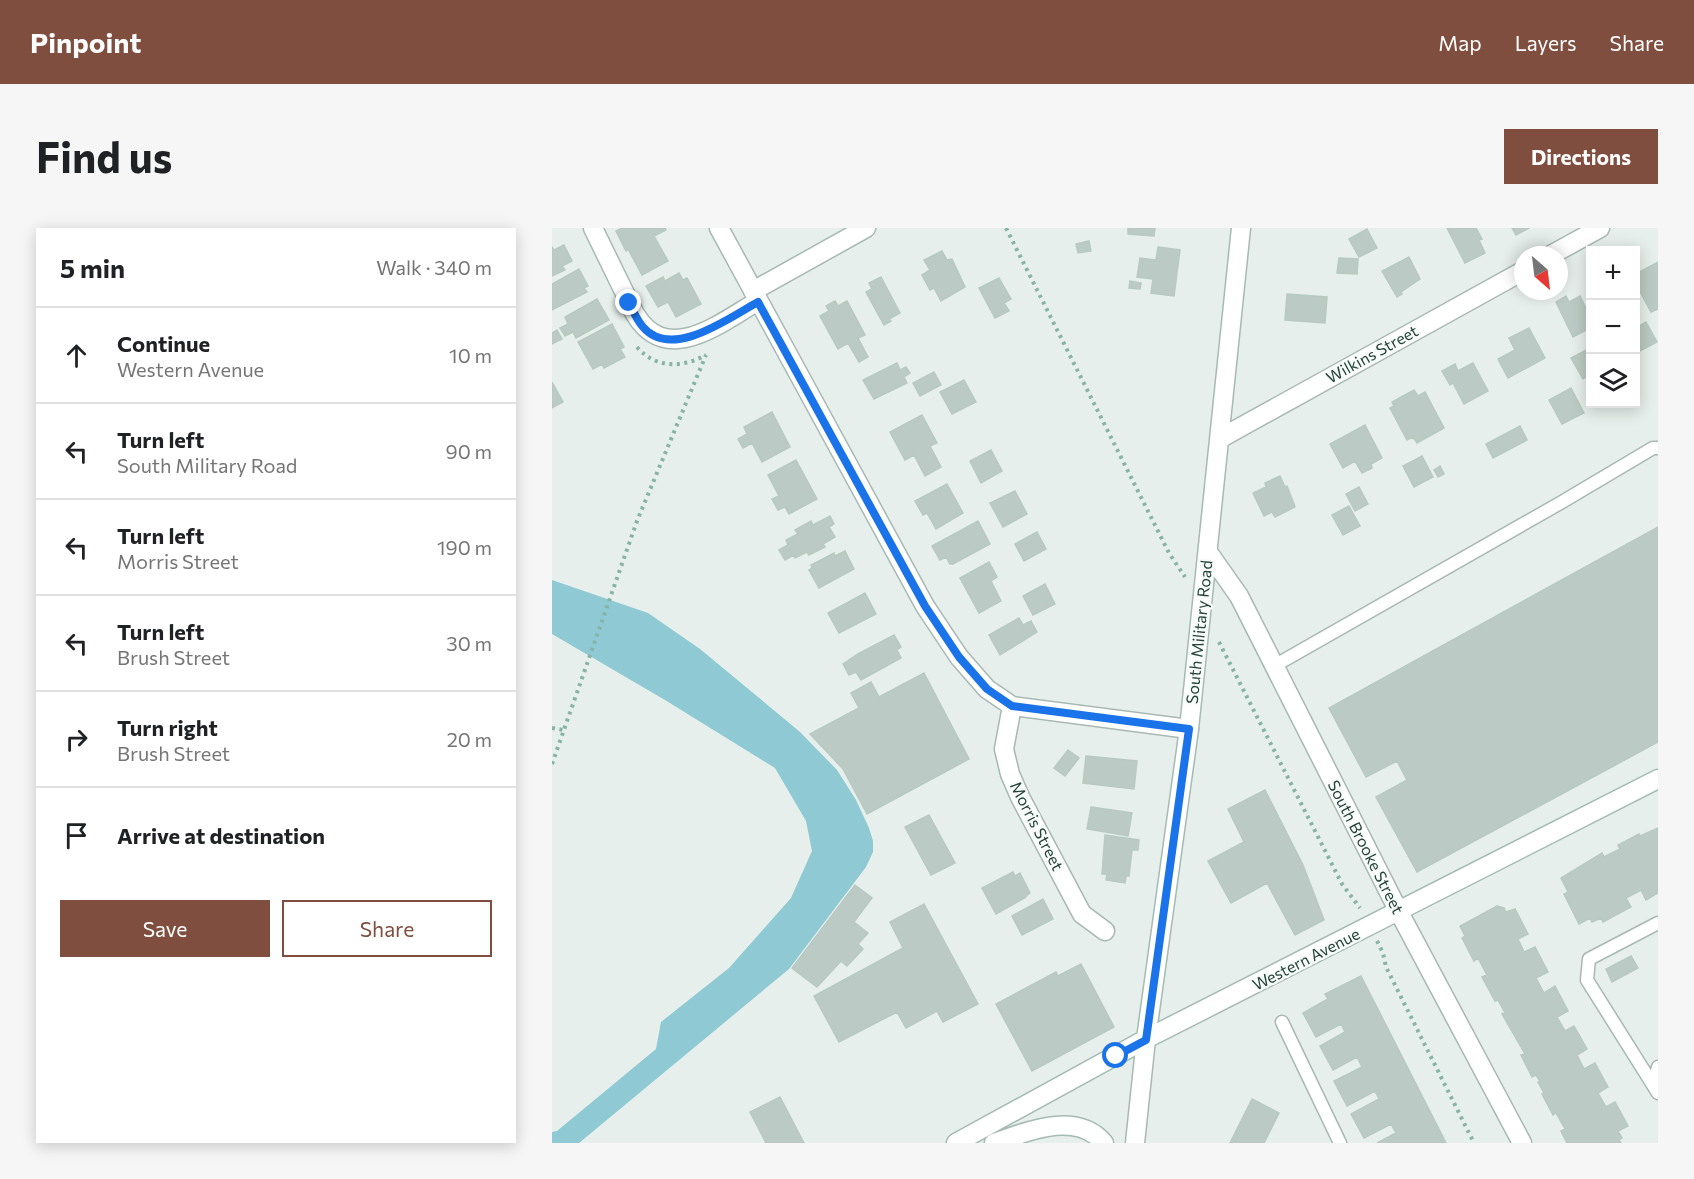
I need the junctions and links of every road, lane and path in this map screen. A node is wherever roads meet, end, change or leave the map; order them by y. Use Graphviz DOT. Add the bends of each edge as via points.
graph roads {
  1 [pos="593,228"];
  2 [pos="719,228"];
  3 [pos="866,228"];
  4 [pos="1006,228"];
  5 [pos="1241,228"];
  6 [pos="1600,228"];
  7 [pos="1567,246"];
  8 [pos="1514,276"];
  9 [pos="755,296"];
  10 [pos="706,355"];
  11 [pos="1221,438"];
  12 [pos="1658,448"];
  13 [pos="1208,552"];
  14 [pos="1185,578"];
  15 [pos="1201,607"];
  16 [pos="1274,666"];
  17 [pos="1012,706"];
  18 [pos="552,728"];
  19 [pos="1189,729"];
  20 [pos="563,730"];
  21 [pos="552,764"];
  22 [pos="1658,779"];
  23 [pos="1399,912"];
  24 [pos="1658,924"];
  25 [pos="1370,927"];
  26 [pos="1105,931"];
  27 [pos="1282,1022"];
  28 [pos="1146,1040"];
  29 [pos="1658,1067"];
  30 [pos="1656,1089"];
  31 [pos="956,1143"];
  32 [pos="994,1143"];
  33 [pos="1104,1143"];
  34 [pos="1135,1143"];
  35 [pos="1340,1143"];
  36 [pos="1474,1143"];
  37 [pos="1522,1143"];
  1 -- 9 [label="street" via="642,327 655,336 677,340 691,337"];
  2 -- 9 [label="street"];
  3 -- 9 [label="street"];
  4 -- 14 [label="path" via="1169,554"];
  5 -- 11 [label="street, South Military Road"];
  6 -- 7 [label="street"];
  8 -- 11 [label="street, Wilkins Street"];
  9 -- 17 [label="street" via="925,606 987,689"];
  10 -- 20 [label="path" via="637,521"];
  11 -- 13 [label="street, South Military Road"];
  12 -- 16 [label="lane"];
  13 -- 15 [label="street, South Military Road"];
  13 -- 16 [label="street, South Brooke Street" via="1239,596"];
  15 -- 19 [label="street, South Military Road"];
  15 -- 25 [label="path" via="1342,884"];
  16 -- 23 [label="street, South Brooke Street"];
  17 -- 19 [label="street"];
  17 -- 26 [label="street, Morris Street" via="1004,750 1011,774 1082,914"];
  18 -- 20 [label="path"];
  19 -- 28 [label="street, South Military Road"];
  20 -- 21 [label="path"];
  22 -- 23 [label="street, Western Avenue"];
  23 -- 25 [label="street, Western Avenue"];
  23 -- 37 [label="street, South Brooke Street"];
  24 -- 30 [label="lane" via="1588,959 1587,981"];
  25 -- 28 [label="street, Western Avenue"];
  25 -- 36 [label="path"];
  27 -- 35 [label="lane"];
  28 -- 31 [label="street, Western Avenue"];
  28 -- 34 [label="street, South Military Road"];
  29 -- 30 [label="lane"];
  32 -- 33 [label="street" via="1046,1126 1085,1130"];
}
